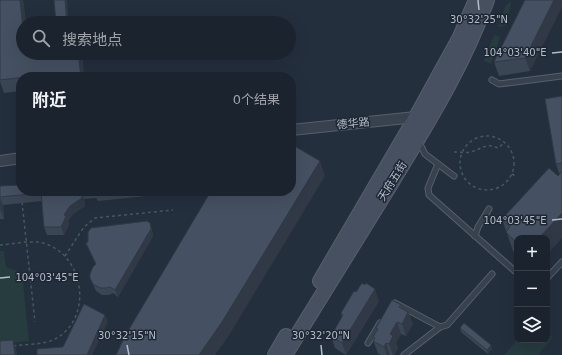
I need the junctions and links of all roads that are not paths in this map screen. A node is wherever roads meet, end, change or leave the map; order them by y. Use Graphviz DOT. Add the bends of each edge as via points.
graph roads {
  1 [pos="476,0"];
  2 [pos="487,0"];
  3 [pos="562,76"];
  4 [pos="492,80"];
  5 [pos="416,117"];
  6 [pos="296,129"];
  7 [pos="418,139"];
  8 [pos="16,158"];
  9 [pos="0,160"];
  10 [pos="438,164"];
  11 [pos="454,176"];
  12 [pos="489,209"];
  13 [pos="475,236"];
  14 [pos="562,262"];
  15 [pos="515,271"];
  16 [pos="492,274"];
  17 [pos="550,275"];
  18 [pos="390,304"];
  19 [pos="383,317"];
  20 [pos="440,327"];
  21 [pos="368,343"];
  22 [pos="275,355"];
  23 [pos="286,355"];
  24 [pos="404,355"];
  1 -- 5 [label="street, 天府五街" via="460,37"];
  2 -- 7 [label="street, 天府五街" via="476,30 453,77"];
  3 -- 4 [label="lane" via="499,84"];
  5 -- 6 [label="street, 德华路"];
  5 -- 22 [label="street, 天府五街"];
  7 -- 10 [label="lane" via="425,154"];
  7 -- 23 [label="street, 天府五街"];
  8 -- 9 [label="street"];
  10 -- 11 [label="lane"];
  10 -- 13 [label="lane" via="428,188 429,195"];
  12 -- 13 [label="lane"];
  13 -- 15 [label="lane"];
  14 -- 17 [label="lane"];
  16 -- 20 [label="lane" via="447,325"];
  18 -- 20 [label="lane" via="398,304"];
  19 -- 21 [label="lane"];
  20 -- 24 [label="lane"];
}
